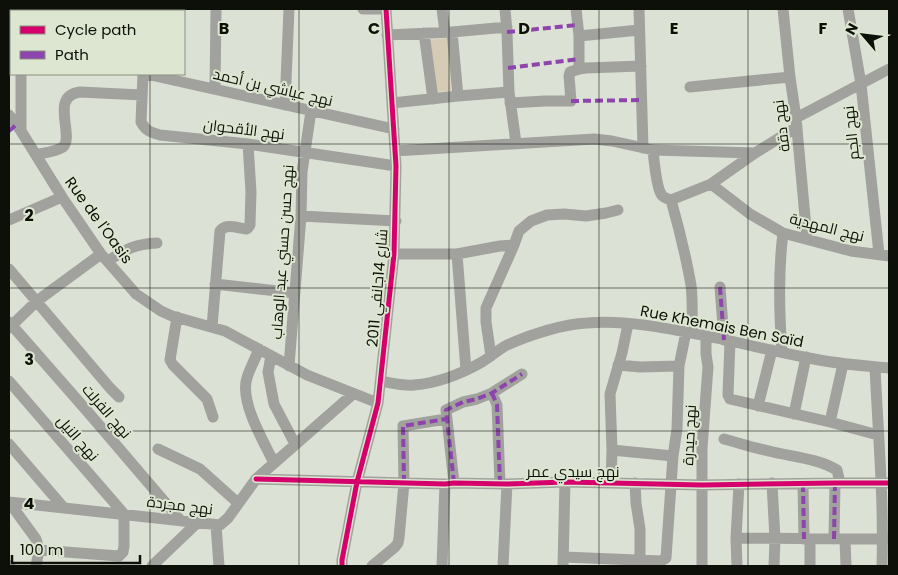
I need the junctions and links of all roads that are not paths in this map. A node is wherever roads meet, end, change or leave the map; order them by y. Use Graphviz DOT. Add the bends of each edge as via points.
graph roads {
  1 [pos="216,9"];
  2 [pos="289,9"];
  3 [pos="363,9"];
  4 [pos="386,9"];
  5 [pos="442,9"];
  6 [pos="505,9"];
  7 [pos="576,9"];
  8 [pos="639,9"];
  9 [pos="783,9"];
  10 [pos="848,9"];
  11 [pos="507,27"];
  12 [pos="639,30"];
  13 [pos="448,32"];
  14 [pos="424,33"];
  15 [pos="387,35"];
  16 [pos="579,36"];
  17 [pos="641,66"];
  18 [pos="579,70"];
  19 [pos="889,70"];
  20 [pos="21,75"];
  21 [pos="144,75"];
  22 [pos="149,75"];
  23 [pos="790,77"];
  24 [pos="861,84"];
  25 [pos="690,87"];
  26 [pos="215,89"];
  27 [pos="142,95"];
  28 [pos="458,96"];
  29 [pos="509,97"];
  30 [pos="433,99"];
  31 [pos="392,103"];
  32 [pos="285,105"];
  33 [pos="311,111"];
  34 [pos="9,115"];
  35 [pos="797,123"];
  36 [pos="15,129"];
  37 [pos="394,129"];
  38 [pos="516,143"];
  39 [pos="248,144"];
  40 [pos="648,149"];
  41 [pos="395,151"];
  42 [pos="304,152"];
  43 [pos="755,153"];
  44 [pos="36,155"];
  45 [pos="396,166"];
  46 [pos="711,184"];
  47 [pos="62,197"];
  48 [pos="672,200"];
  49 [pos="618,210"];
  50 [pos="301,216"];
  51 [pos="9,220"];
  52 [pos="396,221"];
  53 [pos="783,233"];
  54 [pos="807,239"];
  55 [pos="157,243"];
  56 [pos="514,245"];
  57 [pos="394,254"];
  58 [pos="457,254"];
  59 [pos="884,255"];
  60 [pos="105,258"];
  61 [pos="9,269"];
  62 [pos="215,284"];
  63 [pos="720,287"];
  64 [pos="296,293"];
  65 [pos="37,301"];
  66 [pos="177,317"];
  67 [pos="628,324"];
  68 [pos="10,325"];
  69 [pos="212,327"];
  70 [pos="689,333"];
  71 [pos="706,336"];
  72 [pos="727,340"];
  73 [pos="259,349"];
  74 [pos="777,351"];
  75 [pos="271,356"];
  76 [pos="491,356"];
  77 [pos="806,357"];
  78 [pos="843,364"];
  79 [pos="618,365"];
  80 [pos="289,366"];
  81 [pos="679,366"];
  82 [pos="875,367"];
  83 [pos="889,368"];
  84 [pos="466,370"];
  85 [pos="522,374"];
  86 [pos="9,381"];
  87 [pos="381,381"];
  88 [pos="492,393"];
  89 [pos="353,394"];
  90 [pos="119,397"];
  91 [pos="378,403"];
  92 [pos="758,406"];
  93 [pos="794,414"];
  94 [pos="213,418"];
  95 [pos="446,419"];
  96 [pos="830,422"];
  97 [pos="878,436"];
  98 [pos="724,439"];
  99 [pos="9,444"];
  100 [pos="295,444"];
  101 [pos="158,449"];
  102 [pos="612,450"];
  103 [pos="673,456"];
  104 [pos="274,463"];
  105 [pos="256,480"];
  106 [pos="357,482"];
  107 [pos="565,482"];
  108 [pos="612,482"];
  109 [pos="404,483"];
  110 [pos="449,483"];
  111 [pos="635,483"];
  112 [pos="772,483"];
  113 [pos="837,483"];
  114 [pos="885,483"];
  115 [pos="503,484"];
  116 [pos="671,484"];
  117 [pos="739,484"];
  118 [pos="803,484"];
  119 [pos="702,485"];
  120 [pos="9,502"];
  121 [pos="238,503"];
  122 [pos="64,508"];
  123 [pos="124,514"];
  124 [pos="181,521"];
  125 [pos="197,523"];
  126 [pos="216,525"];
  127 [pos="736,538"];
  128 [pos="775,539"];
  129 [pos="807,539"];
  130 [pos="839,539"];
  131 [pos="886,539"];
  132 [pos="39,550"];
  133 [pos="640,560"];
  134 [pos="563,562"];
  135 [pos="36,566"];
  136 [pos="152,566"];
  137 [pos="218,566"];
  138 [pos="342,566"];
  139 [pos="372,566"];
  140 [pos="442,566"];
  141 [pos="503,566"];
  142 [pos="702,566"];
  143 [pos="737,566"];
  144 [pos="774,566"];
  145 [pos="810,566"];
  146 [pos="846,566"];
  147 [pos="882,566"];
  1 -- 26 [label="street"];
  2 -- 32 [label="street"];
  3 -- 4 [label="street"];
  4 -- 15 [label="street, شارع 14جانفي 2011"];
  5 -- 13 [label="street"];
  6 -- 11 [label="street"];
  7 -- 16 [label="street"];
  8 -- 12 [label="street"];
  9 -- 23 [label="street, نهج دقة"];
  10 -- 24 [label="street, نهج الجم"];
  11 -- 13 [label="street"];
  11 -- 29 [label="street"];
  12 -- 16 [label="street"];
  12 -- 17 [label="street"];
  13 -- 14 [label="street"];
  13 -- 28 [label="street"];
  14 -- 15 [label="street"];
  14 -- 30 [label="street"];
  15 -- 31 [label="street, شارع 14جانفي 2011"];
  16 -- 18 [label="street"];
  17 -- 18 [label="street"];
  17 -- 40 [label="street"];
  18 -- 29 [label="street" via="570,72 571,101"];
  19 -- 24 [label="street"];
  20 -- 36 [label="street"];
  21 -- 27 [label="street, نهج الأقحوان"];
  22 -- 26 [label="street, نهج عياشي بن أحمد"];
  23 -- 25 [label="street"];
  23 -- 35 [label="street, نهج دقة"];
  24 -- 35 [label="street"];
  24 -- 59 [label="street, نهج الجم"];
  26 -- 32 [label="street, نهج عياشي بن أحمد"];
  27 -- 39 [label="street, نهج الأقحوان" via="141,122 150,131 160,135"];
  27 -- 44 [label="street" via="80,92 71,95 63,114 67,135 65,146"];
  28 -- 29 [label="street"];
  28 -- 30 [label="street"];
  29 -- 38 [label="street"];
  30 -- 31 [label="street"];
  31 -- 37 [label="street, شارع 14جانفي 2011"];
  32 -- 33 [label="street, نهج عياشي بن أحمد"];
  33 -- 37 [label="street, نهج عياشي بن أحمد"];
  33 -- 42 [label="street, نهج حسن حسني عبد الوهاب"];
  34 -- 36 [label="street, Rue de l'Oasis"];
  35 -- 43 [label="street"];
  35 -- 54 [label="street, نهج دقة"];
  36 -- 44 [label="street, Rue de l'Oasis"];
  37 -- 41 [label="street, شارع 14جانفي 2011"];
  38 -- 40 [label="street" via="594,140"];
  38 -- 41 [label="street"];
  39 -- 42 [label="street, نهج الأقحوان"];
  39 -- 62 [label="street" via="250,225 248,228 226,226 220,231"];
  40 -- 43 [label="street"];
  40 -- 48 [label="street" via="661,194"];
  41 -- 45 [label="street, شارع 14جانفي 2011"];
  42 -- 45 [label="street, نهج الأقحوان"];
  42 -- 50 [label="street, نهج حسن حسني عبد الوهاب"];
  43 -- 46 [label="street"];
  44 -- 47 [label="street, Rue de l'Oasis"];
  45 -- 52 [label="street, شارع 14جانفي 2011"];
  46 -- 48 [label="street"];
  46 -- 53 [label="street, نهج المهدية" via="750,214"];
  47 -- 51 [label="street"];
  47 -- 60 [label="street, Rue de l'Oasis"];
  48 -- 70 [label="street" via="691,287 693,310"];
  49 -- 56 [label="street" via="586,216 564,214 539,218 519,231"];
  50 -- 52 [label="street"];
  50 -- 64 [label="street, نهج حسن حسني عبد الوهاب"];
  52 -- 57 [label="street, شارع 14جانفي 2011"];
  53 -- 54 [label="street, نهج المهدية"];
  53 -- 74 [label="street"];
  54 -- 59 [label="street, نهج المهدية" via="851,251"];
  55 -- 60 [label="street" via="133,246"];
  56 -- 58 [label="street"];
  56 -- 76 [label="street" via="486,308"];
  57 -- 58 [label="street"];
  57 -- 87 [label="street, شارع 14جانفي 2011"];
  58 -- 84 [label="street"];
  60 -- 65 [label="street"];
  60 -- 66 [label="street, Rue de l'Oasis" via="136,294 161,311"];
  61 -- 65 [label="street"];
  62 -- 64 [label="street"];
  62 -- 69 [label="street"];
  63 -- 72 [label="street"];
  64 -- 80 [label="street, نهج حسن حسني عبد الوهاب"];
  65 -- 68 [label="street"];
  65 -- 90 [label="street"];
  66 -- 69 [label="street, Rue de l'Oasis"];
  66 -- 94 [label="street" via="170,360 207,399"];
  67 -- 70 [label="street, Rue Khemais Ben Saïd"];
  67 -- 76 [label="street, Rue Khemais Ben Saïd" via="611,322 566,326 530,336"];
  67 -- 79 [label="street"];
  68 -- 124 [label="street, نهج الفرلت"];
  69 -- 73 [label="street, Rue de l'Oasis"];
  70 -- 71 [label="street, Rue Khemais Ben Saïd"];
  70 -- 81 [label="street"];
  71 -- 72 [label="street, Rue Khemais Ben Saïd"];
  71 -- 119 [label="street, نهج حيدرة" via="708,367"];
  72 -- 74 [label="street, Rue Khemais Ben Saïd"];
  72 -- 92 [label="street" via="728,397"];
  73 -- 75 [label="street, Rue de l'Oasis"];
  73 -- 104 [label="street" via="246,383 247,400"];
  74 -- 77 [label="street, Rue Khemais Ben Saïd"];
  74 -- 92 [label="street"];
  75 -- 80 [label="street, Rue de l'Oasis"];
  75 -- 100 [label="street" via="268,372 274,404"];
  76 -- 84 [label="street, Rue Khemais Ben Saïd"];
  77 -- 78 [label="street, Rue Khemais Ben Saïd"];
  77 -- 93 [label="street"];
  78 -- 82 [label="street, Rue Khemais Ben Saïd"];
  78 -- 96 [label="street"];
  79 -- 81 [label="street"];
  79 -- 102 [label="street" via="610,394"];
  80 -- 89 [label="street, Rue de l'Oasis"];
  81 -- 103 [label="street"];
  82 -- 83 [label="street, Rue Khemais Ben Saïd"];
  82 -- 97 [label="street"];
  84 -- 87 [label="street, Rue Khemais Ben Saïd" via="414,385"];
  85 -- 88 [label="street"];
  86 -- 123 [label="street, نهج النيل"];
  87 -- 91 [label="street, شارع 14جانفي 2011"];
  88 -- 95 [label="street" via="446,410"];
  88 -- 115 [label="street" via="497,405"];
  89 -- 91 [label="street, Rue de l'Oasis"];
  89 -- 100 [label="street, نهج مجردة"];
  91 -- 106 [label="street, شارع 14جانفي 2011"];
  92 -- 93 [label="street"];
  93 -- 96 [label="street"];
  95 -- 109 [label="street" via="403,426"];
  95 -- 110 [label="street"];
  96 -- 97 [label="street"];
  97 -- 114 [label="street"];
  98 -- 113 [label="street" via="830,466 837,470"];
  99 -- 122 [label="street"];
  100 -- 104 [label="street, نهج مجردة"];
  101 -- 121 [label="street" via="200,469"];
  102 -- 103 [label="street"];
  102 -- 108 [label="street"];
  103 -- 116 [label="street"];
  104 -- 105 [label="street, نهج مجردة"];
  105 -- 106 [label="street, نهج سيدي عمر"];
  105 -- 121 [label="street, نهج مجردة"];
  106 -- 109 [label="street, نهج سيدي عمر"];
  106 -- 138 [label="street, شارع 14جانفي 2011"];
  107 -- 108 [label="street, نهج سيدي عمر"];
  107 -- 115 [label="street, نهج سيدي عمر"];
  107 -- 134 [label="street"];
  108 -- 111 [label="street, نهج سيدي عمر"];
  109 -- 110 [label="street, نهج سيدي عمر"];
  109 -- 139 [label="street" via="398,543"];
  110 -- 115 [label="street, نهج سيدي عمر"];
  110 -- 140 [label="street"];
  111 -- 116 [label="street, نهج سيدي عمر"];
  111 -- 133 [label="street"];
  112 -- 117 [label="street, نهج سيدي عمر"];
  112 -- 118 [label="street, نهج سيدي عمر"];
  112 -- 128 [label="street"];
  113 -- 114 [label="street, نهج سيدي عمر"];
  113 -- 118 [label="street, نهج سيدي عمر"];
  113 -- 130 [label="street"];
  114 -- 131 [label="street"];
  115 -- 141 [label="street"];
  116 -- 119 [label="street, نهج سيدي عمر"];
  116 -- 133 [label="street" via="666,558 661,561"];
  117 -- 119 [label="street, نهج سيدي عمر"];
  117 -- 127 [label="street"];
  118 -- 129 [label="street"];
  119 -- 142 [label="street, نهج حيدرة"];
  120 -- 122 [label="street, نهج مجردة"];
  120 -- 132 [label="street" via="36,539"];
  121 -- 126 [label="street, نهج مجردة" via="224,522"];
  122 -- 123 [label="street, نهج مجردة"];
  123 -- 124 [label="street, نهج مجردة"];
  123 -- 132 [label="street" via="124,546 118,556"];
  124 -- 125 [label="street, نهج مجردة"];
  125 -- 126 [label="street, نهج مجردة"];
  125 -- 136 [label="street"];
  126 -- 137 [label="street"];
  127 -- 128 [label="street"];
  127 -- 143 [label="street"];
  128 -- 129 [label="street"];
  128 -- 144 [label="street"];
  129 -- 130 [label="street"];
  129 -- 145 [label="street"];
  130 -- 131 [label="street"];
  130 -- 146 [label="street"];
  131 -- 147 [label="street"];
  132 -- 135 [label="street"];
  133 -- 134 [label="street"];
}
